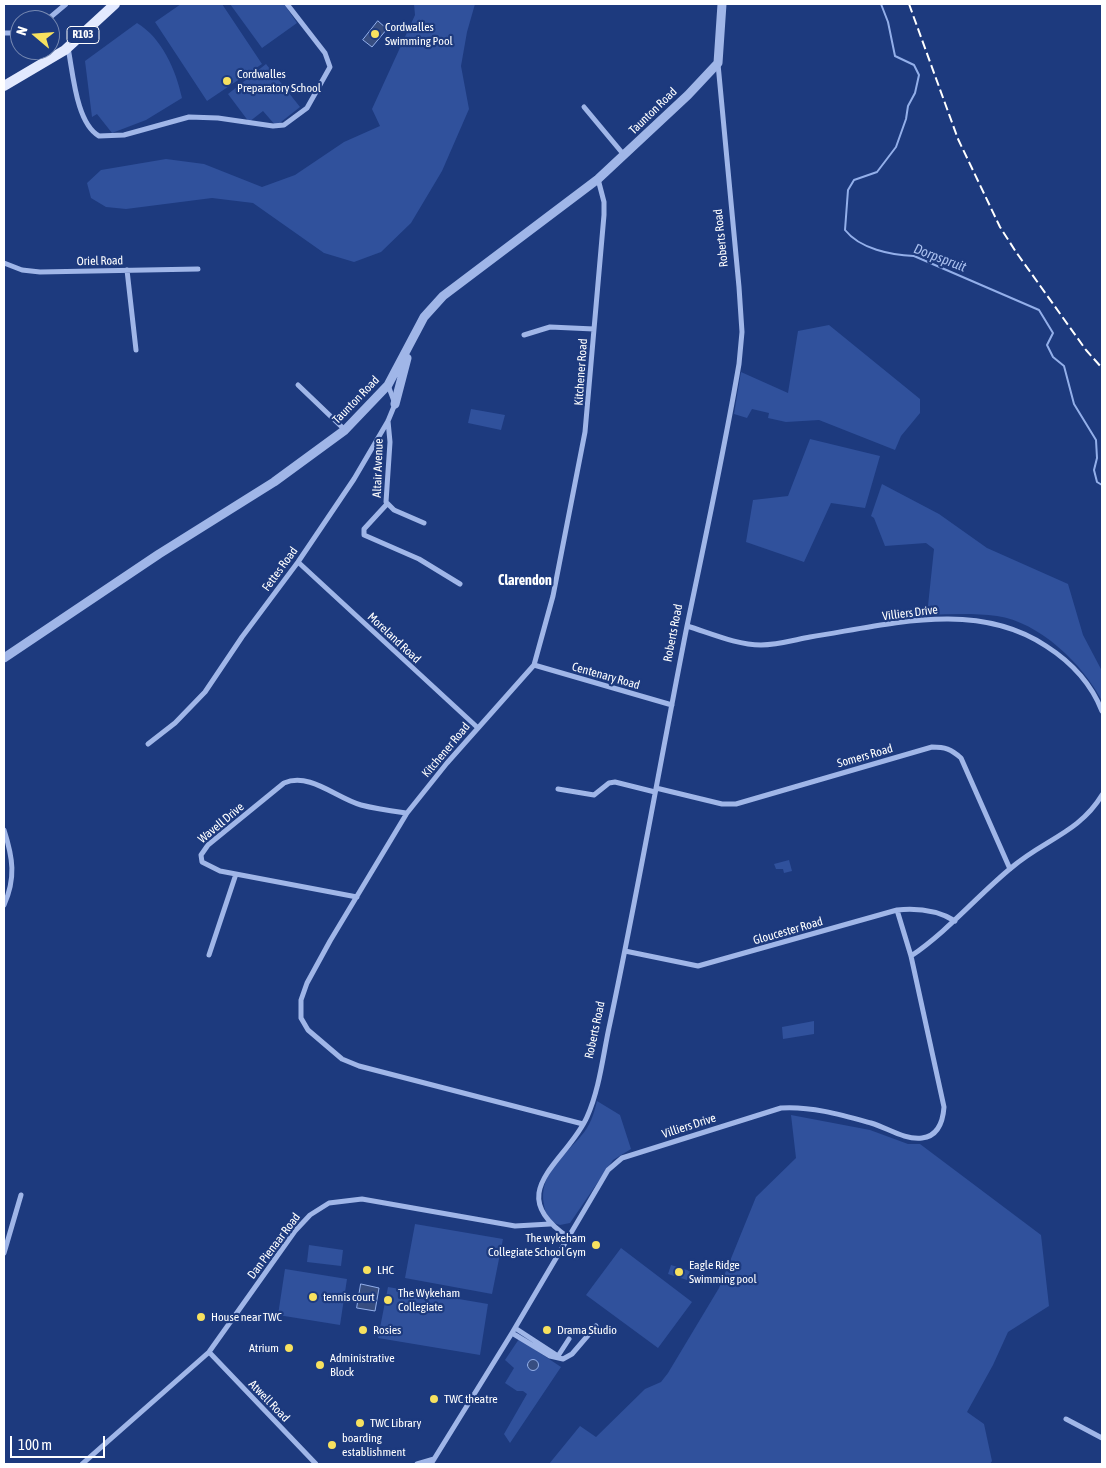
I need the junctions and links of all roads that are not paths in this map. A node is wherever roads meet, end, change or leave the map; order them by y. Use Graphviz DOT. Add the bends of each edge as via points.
graph roads {
  1 [pos="114,4"];
  2 [pos="287,4"];
  3 [pos="722,4"];
  4 [pos="68,48"];
  5 [pos="718,63"];
  6 [pos="5,84"];
  7 [pos="584,108"];
  8 [pos="624,155"];
  9 [pos="598,178"];
  10 [pos="4,263"];
  11 [pos="198,269"];
  12 [pos="127,270"];
  13 [pos="594,329"];
  14 [pos="524,335"];
  15 [pos="136,350"];
  16 [pos="408,350"];
  17 [pos="388,385"];
  18 [pos="298,386"];
  19 [pos="395,404"];
  20 [pos="388,420"];
  21 [pos="345,430"];
  22 [pos="387,504"];
  23 [pos="424,523"];
  24 [pos="298,562"];
  25 [pos="460,584"];
  26 [pos="687,626"];
  27 [pos="4,658"];
  28 [pos="534,665"];
  29 [pos="672,705"];
  30 [pos="1102,711"];
  31 [pos="478,728"];
  32 [pos="148,744"];
  33 [pos="558,789"];
  34 [pos="655,790"];
  35 [pos="1102,795"];
  36 [pos="407,813"];
  37 [pos="4,830"];
  38 [pos="1010,869"];
  39 [pos="236,874"];
  40 [pos="357,897"];
  41 [pos="4,905"];
  42 [pos="897,910"];
  43 [pos="955,921"];
  44 [pos="625,951"];
  45 [pos="209,955"];
  46 [pos="911,956"];
  47 [pos="583,1124"];
  48 [pos="22,1195"];
  49 [pos="550,1224"];
  50 [pos="568,1237"];
  51 [pos="4,1253"];
  52 [pos="596,1326"];
  53 [pos="514,1331"];
  54 [pos="569,1339"];
  55 [pos="208,1352"];
  56 [pos="1066,1419"];
  57 [pos="1102,1438"];
  58 [pos="434,1459"];
  59 [pos="82,1464"];
  60 [pos="316,1464"];
  61 [pos="417,1464"];
  62 [pos="431,1464"];
  1 -- 4 [label="main road, R103"];
  2 -- 4 [label="street" via="325,53 330,67 307,108 284,125 189,117 124,135 99,136 88,126 80,108"];
  3 -- 5 [label="street, Roberts Road"];
  4 -- 6 [label="main road, R103"];
  5 -- 8 [label="street, Taunton Road"];
  5 -- 26 [label="street, Roberts Road" via="742,332 731,409"];
  7 -- 8 [label="street"];
  8 -- 9 [label="street, Taunton Road"];
  9 -- 13 [label="street, Kitchener Road" via="604,215"];
  9 -- 16 [label="street, Taunton Road" via="443,296 424,318"];
  10 -- 12 [label="street, Oriel Road" via="40,272"];
  11 -- 12 [label="street, Oriel Road"];
  12 -- 15 [label="street"];
  13 -- 14 [label="street" via="550,327"];
  13 -- 28 [label="street, Kitchener Road" via="585,432 553,596"];
  16 -- 17 [label="street, Taunton Road"];
  16 -- 19 [label="street"];
  17 -- 19 [label="street"];
  17 -- 21 [label="street, Taunton Road"];
  18 -- 21 [label="street"];
  19 -- 20 [label="street, Fettes Road"];
  20 -- 22 [label="street, Altair Avenue"];
  20 -- 24 [label="street, Fettes Road"];
  21 -- 27 [label="street, Taunton Road" via="274,482"];
  22 -- 23 [label="street, Altair Avenue"];
  22 -- 25 [label="street" via="364,529 364,535 419,559"];
  24 -- 31 [label="street, Moreland Road"];
  24 -- 32 [label="street, Fettes Road" via="205,692 175,723"];
  26 -- 29 [label="street, Roberts Road"];
  26 -- 30 [label="street, Villiers Drive" via="760,645 942,618 1006,626 1036,639 1064,657 1086,682"];
  28 -- 29 [label="street, Centenary Road"];
  28 -- 31 [label="street, Kitchener Road"];
  29 -- 34 [label="street, Roberts Road"];
  31 -- 36 [label="street, Kitchener Road"];
  33 -- 34 [label="street, Somers Road" via="594,795 615,782"];
  34 -- 38 [label="street, Somers Road" via="736,804 932,747 944,747 961,758"];
  34 -- 44 [label="street, Roberts Road"];
  35 -- 38 [label="street" via="1092,812 1069,831 1032,851"];
  36 -- 39 [label="street, Wavell Drive" via="359,804 294,779 203,849 201,858 206,866"];
  36 -- 40 [label="street, Kitchener Road"];
  37 -- 41 [label="street" via="13,865 11,887"];
  38 -- 43 [label="street"];
  39 -- 40 [label="street, Wavell Drive"];
  39 -- 45 [label="street"];
  40 -- 47 [label="street, Kitchener Road" via="307,983 300,1008 308,1030 342,1059 359,1066"];
  42 -- 43 [label="street, Gloucester Road" via="924,910"];
  42 -- 44 [label="street, Gloucester Road" via="698,966"];
  42 -- 46 [label="street, Villiers Drive"];
  43 -- 46 [label="street"];
  44 -- 47 [label="street, Roberts Road" via="595,1093"];
  46 -- 50 [label="street, Villiers Drive" via="944,1107 940,1125 933,1134 923,1138 911,1137 806,1107 773,1109 622,1158 604,1176"];
  47 -- 49 [label="street, Roberts Road" via="542,1181 539,1197 542,1213"];
  48 -- 51 [label="street"];
  49 -- 50 [label="street, Roberts Road"];
  49 -- 55 [label="street, Dan Pienaar Road" via="515,1226 362,1199 329,1203 310,1215 295,1231"];
  50 -- 53 [label="street, Villiers Drive"];
  52 -- 53 [label="street" via="572,1354 563,1359 550,1356"];
  53 -- 54 [label="street" via="558,1356"];
  53 -- 58 [label="street, Villiers Drive"];
  55 -- 59 [label="street, Dan Pienaar Road"];
  55 -- 60 [label="street, Atwell Road"];
  56 -- 57 [label="street"];
  58 -- 61 [label="street"];
  58 -- 62 [label="street, Villiers Drive"];
}
